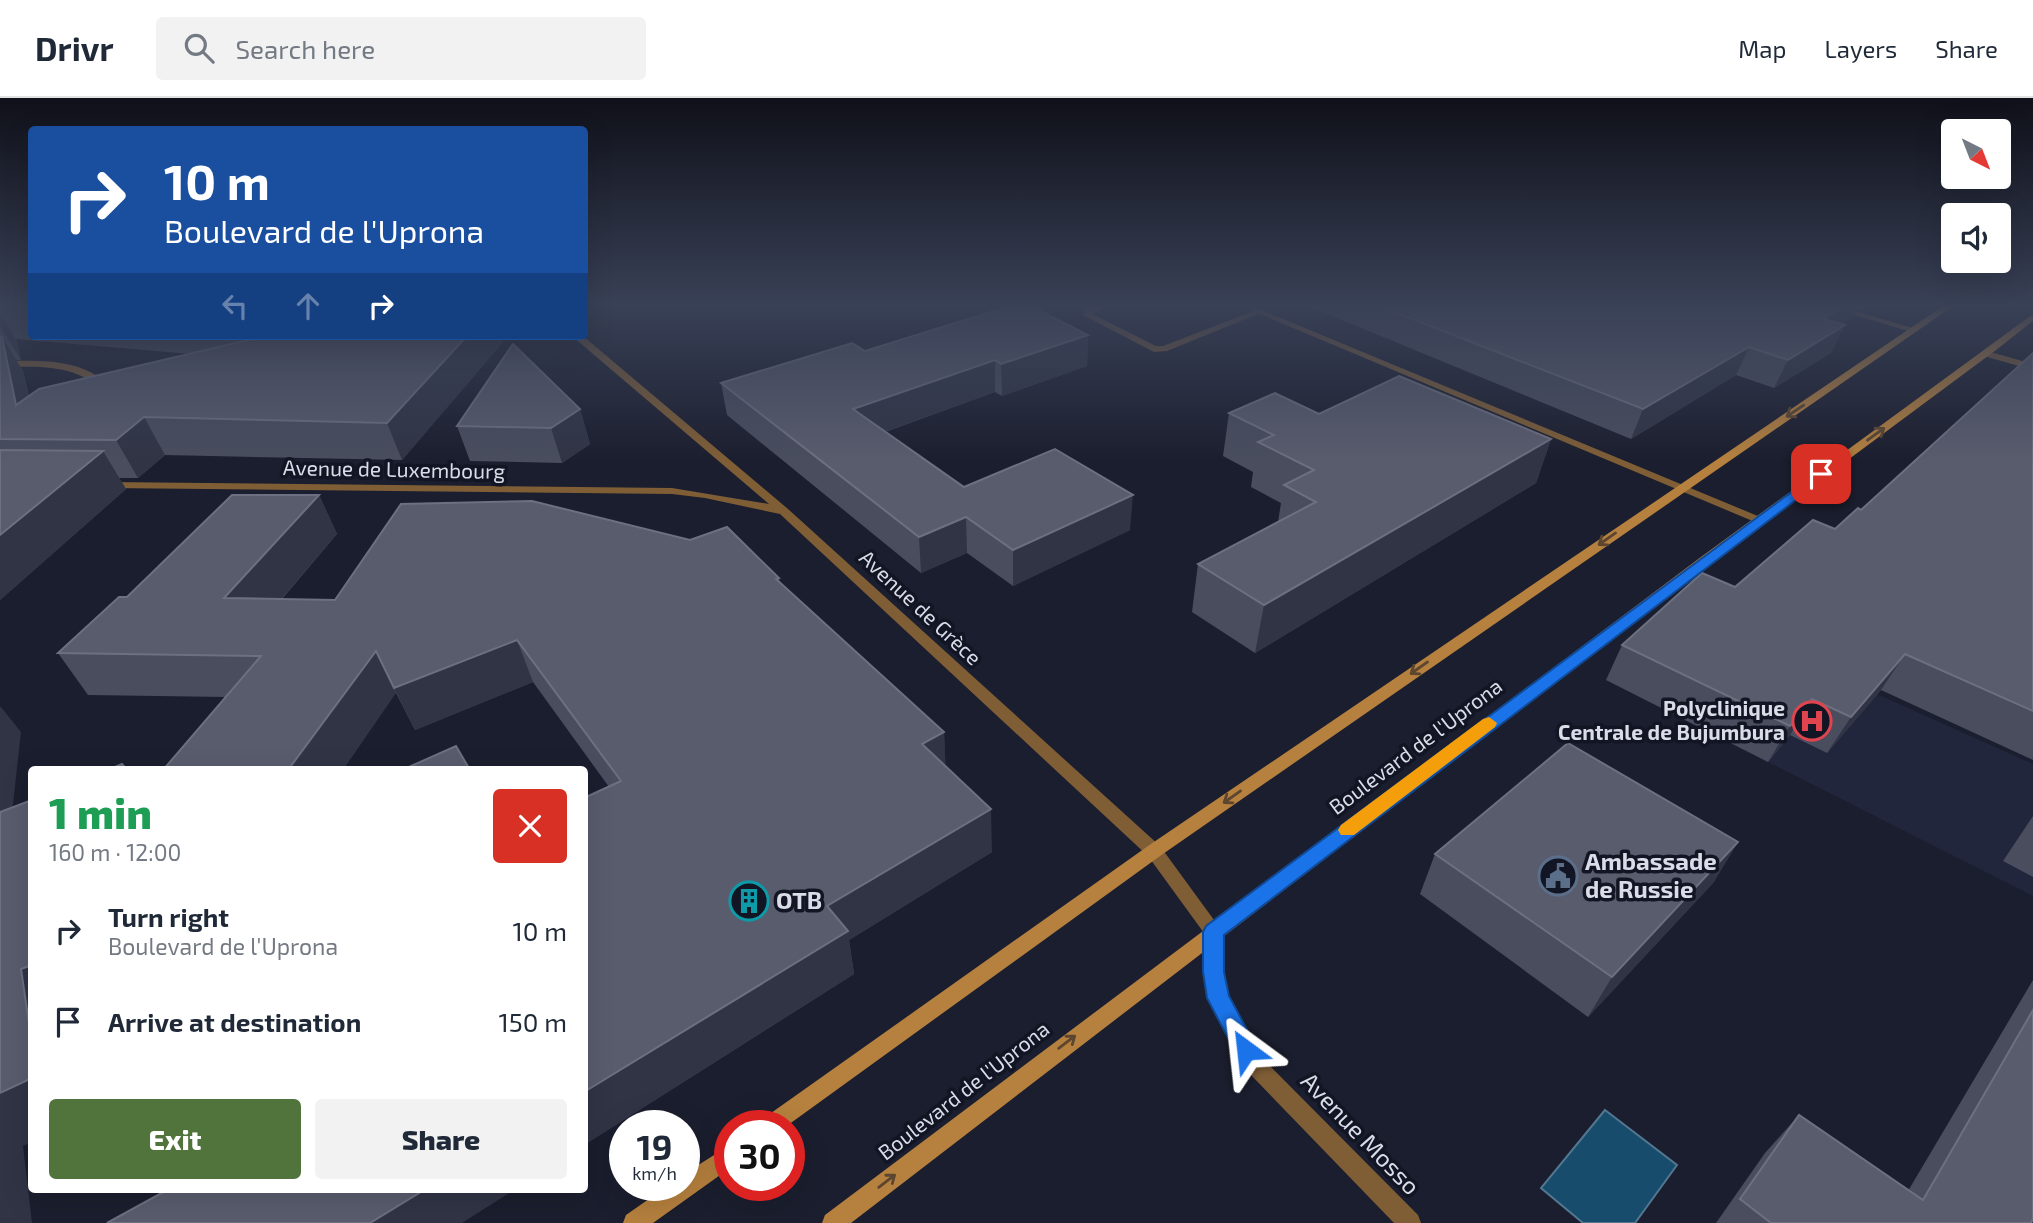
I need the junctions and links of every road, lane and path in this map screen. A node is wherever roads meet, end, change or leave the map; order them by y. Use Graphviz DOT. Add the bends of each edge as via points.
graph roads {
  1 [pos="601,356"];
  2 [pos="1366,356"];
  3 [pos="1875,356"];
  4 [pos="1984,356"];
  5 [pos="1996,356"];
  6 [pos="0,364"];
  7 [pos="2033,367"];
  8 [pos="112,396"];
  9 [pos="95,484"];
  10 [pos="1681,488"];
  11 [pos="785,512"];
  12 [pos="1759,519"];
  13 [pos="1154,851"];
  14 [pos="1213,932"];
  15 [pos="792,1110"];
  16 [pos="714,1166"];
  17 [pos="634,1223"];
  18 [pos="833,1223"];
  19 [pos="1410,1223"];
  1 -- 11 [label="street, Avenue de Grèce"];
  2 -- 10 [label="street"];
  3 -- 10 [label="street, one-way"];
  12 -- 4 [label="street, Boulevard de l'Uprona, one-way"];
  5 -- 7 [label="street"];
  6 -- 8 [label="street" via="74,369 97,378"];
  9 -- 11 [label="street, Avenue de Luxembourg" via="672,491"];
  10 -- 12 [label="street"];
  10 -- 13 [label="street, one-way"];
  11 -- 13 [label="street, Avenue de Grèce"];
  12 -- 14 [label="street, Boulevard de l'Uprona"];
  13 -- 14 [label="street, Avenue de Grèce"];
  13 -- 15 [label="street"];
  18 -- 14 [label="street, Boulevard de l'Uprona, one-way"];
  14 -- 19 [label="street, Avenue Mosso" via="1218,998 1257,1067"];
  16 -- 17 [label="street"];
}
